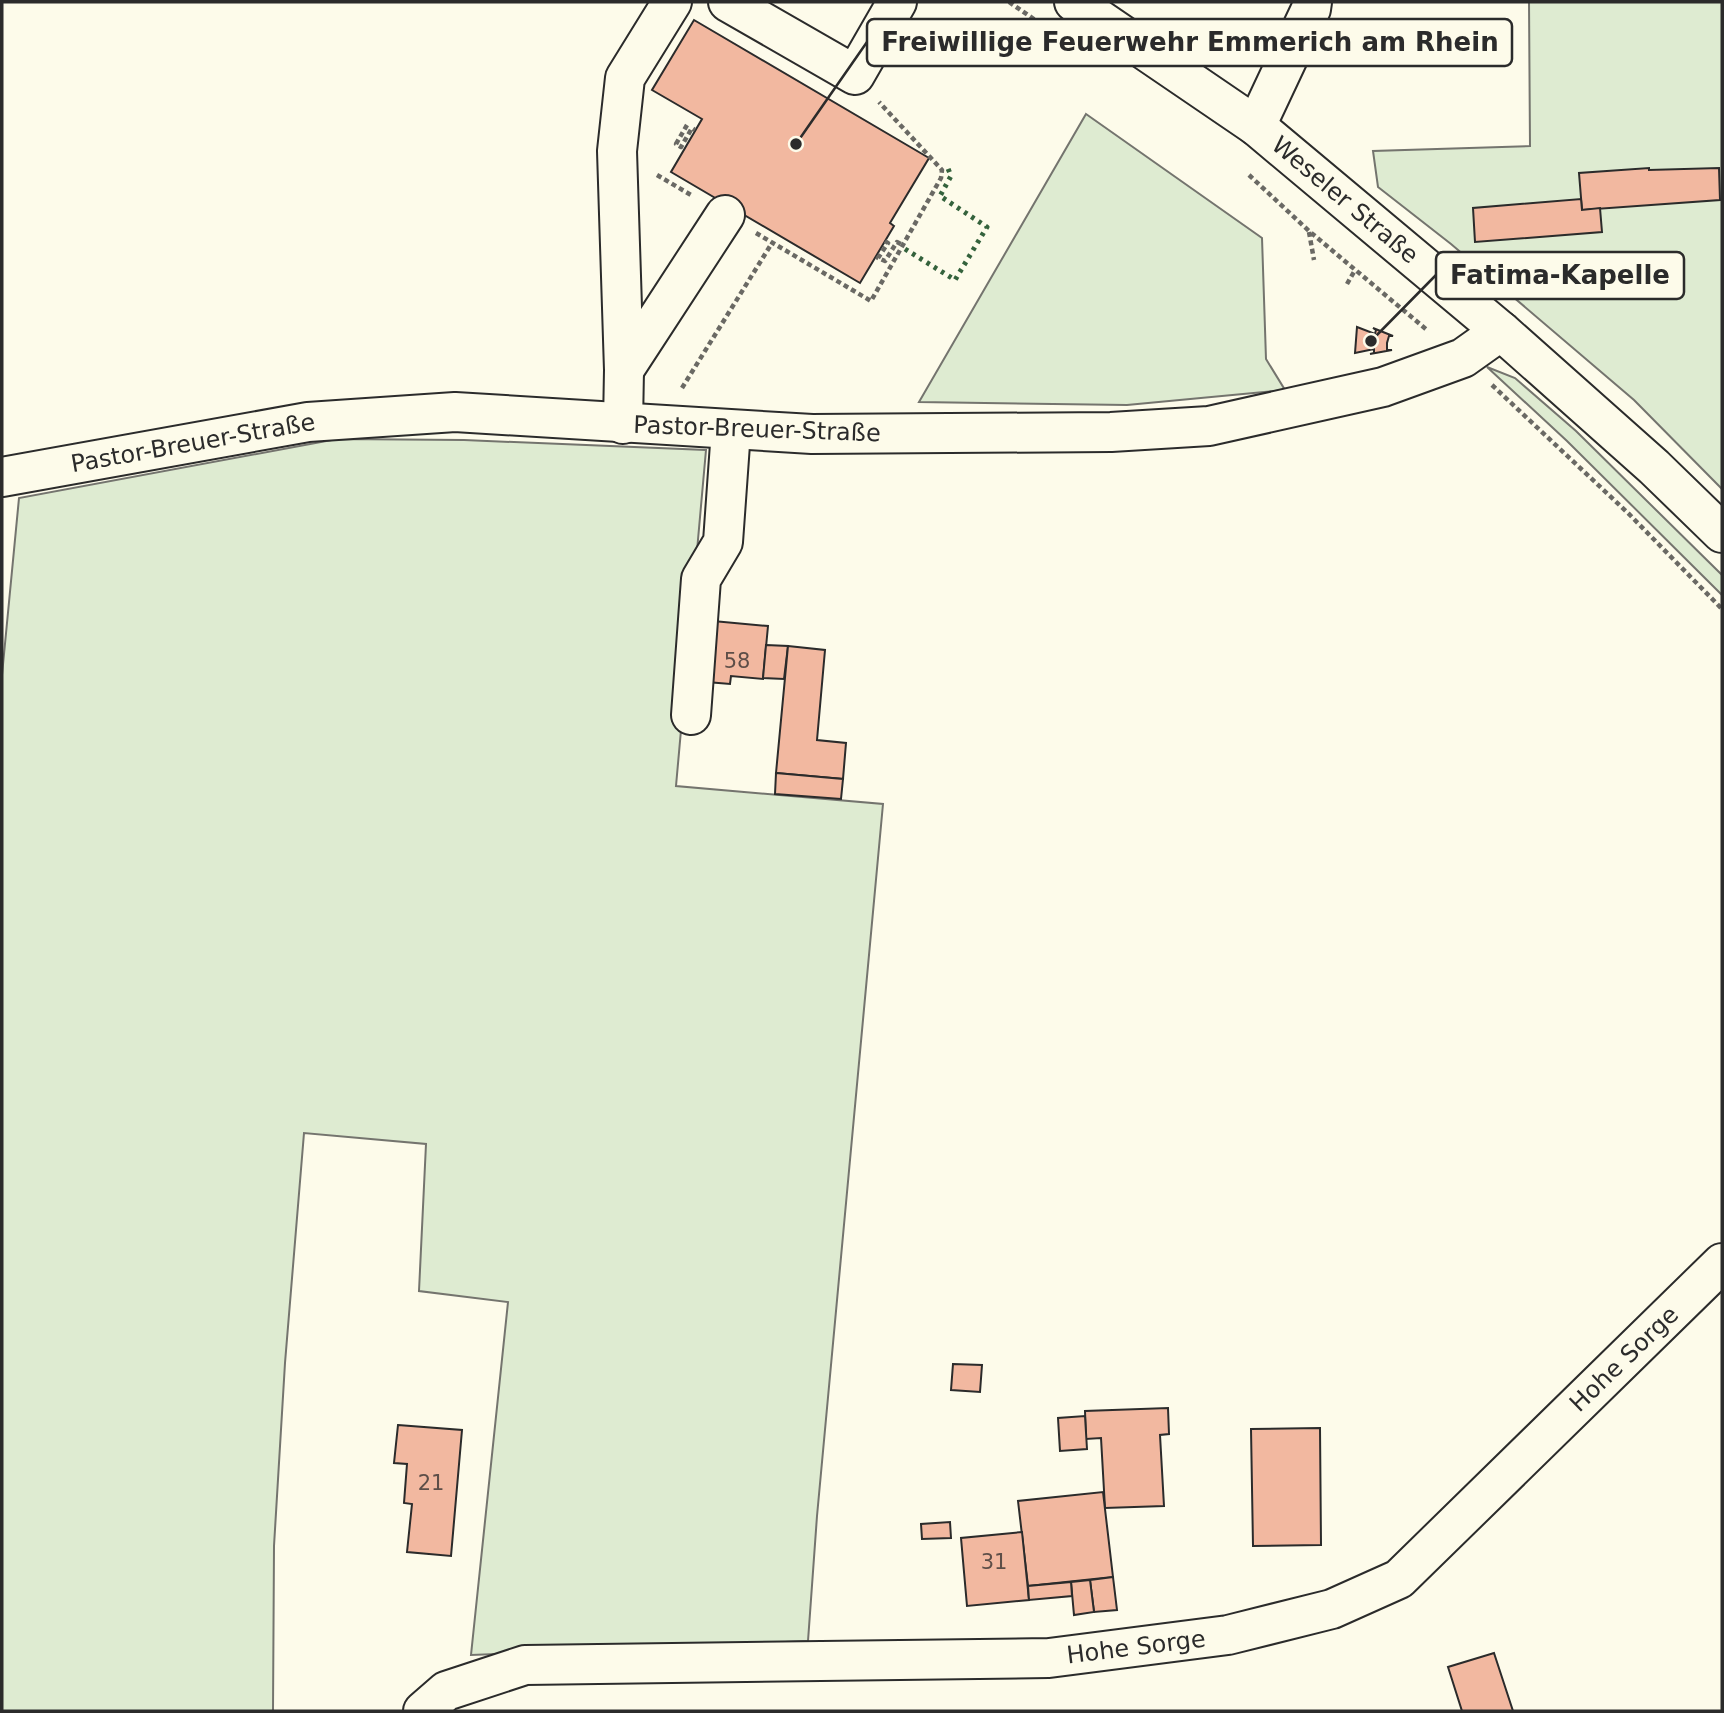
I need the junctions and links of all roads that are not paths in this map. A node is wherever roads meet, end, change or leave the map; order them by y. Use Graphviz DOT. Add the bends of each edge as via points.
graph roads {
  1 [pos="672,2"];
  2 [pos="728,2"];
  3 [pos="897,2"];
  4 [pos="1074,2"];
  5 [pos="1312,2"];
  6 [pos="1255,125"];
  7 [pos="725,215"];
  8 [pos="1501,331"];
  9 [pos="624,370"];
  10 [pos="623,424"];
  11 [pos="731,430"];
  12 [pos="2,477"];
  13 [pos="1722,533"];
  14 [pos="691,715"];
  15 [pos="1722,1263"];
  16 [pos="423,1711"];
  1 -- 9 [label="street" via="625,78 617,151"];
  2 -- 3 [label="street" via="855,75"];
  4 -- 6 [label="street, Weseler Straße"];
  5 -- 6 [label="street"];
  6 -- 8 [label="street, Weseler Straße"];
  7 -- 9 [label="street"];
  8 -- 11 [label="street, Pastor-Breuer-Straße" via="1463,358 1383,387 1209,426 1111,432 812,434"];
  8 -- 13 [label="street, Weseler Straße"];
  9 -- 10 [label="street"];
  10 -- 11 [label="street, Pastor-Breuer-Straße"];
  10 -- 12 [label="street, Pastor-Breuer-Straße" via="456,412 308,422"];
  11 -- 14 [label="street" via="723,542 701,579"];
  15 -- 16 [label="street, Hohe Sorge" via="1399,1578 1332,1609 1228,1635 1049,1658 525,1665 446,1691"];
}
